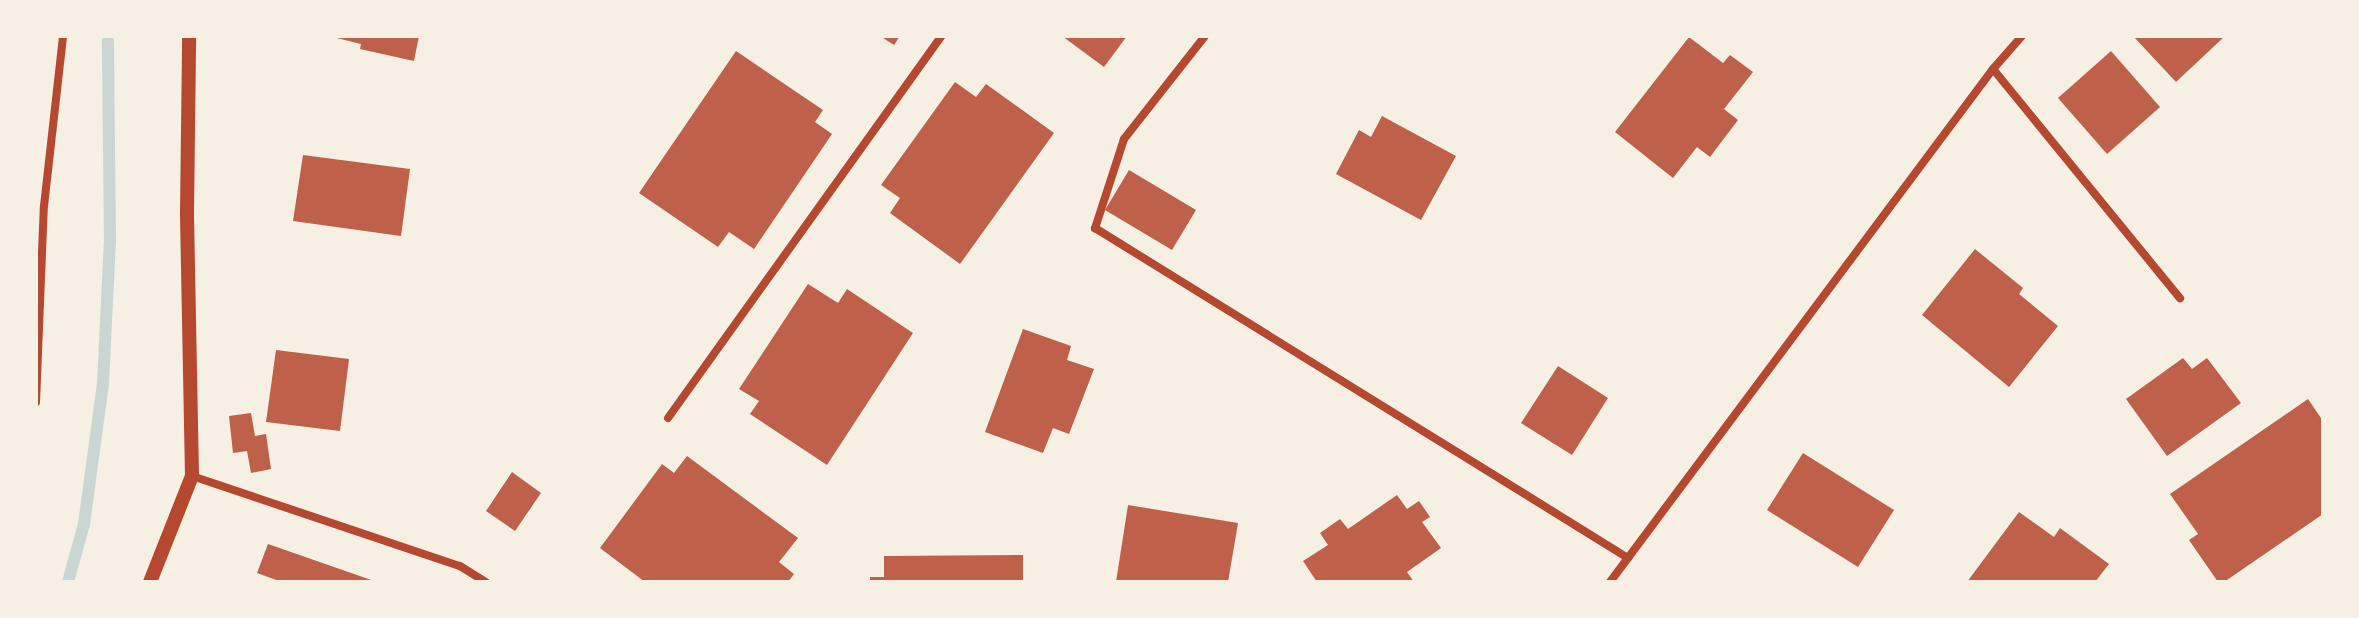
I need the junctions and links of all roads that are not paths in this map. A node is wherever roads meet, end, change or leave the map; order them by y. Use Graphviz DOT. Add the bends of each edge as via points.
graph roads {
  1 [pos="63,36"];
  2 [pos="189,36"];
  3 [pos="941,36"];
  4 [pos="1205,36"];
  5 [pos="2022,36"];
  6 [pos="1993,69"];
  7 [pos="40,206"];
  8 [pos="2180,298"];
  9 [pos="36,402"];
  10 [pos="668,418"];
  11 [pos="192,476"];
  12 [pos="1628,558"];
  13 [pos="150,582"];
  14 [pos="486,582"];
  15 [pos="1610,582"];
  1 -- 7 [label="street"];
  2 -- 11 [label="street"];
  3 -- 10 [label="street"];
  4 -- 12 [label="street" via="1124,139 1095,228"];
  5 -- 6 [label="street"];
  6 -- 8 [label="street"];
  6 -- 12 [label="street"];
  7 -- 9 [label="street"];
  11 -- 13 [label="street"];
  11 -- 14 [label="street" via="460,566"];
  12 -- 15 [label="street"];
}
